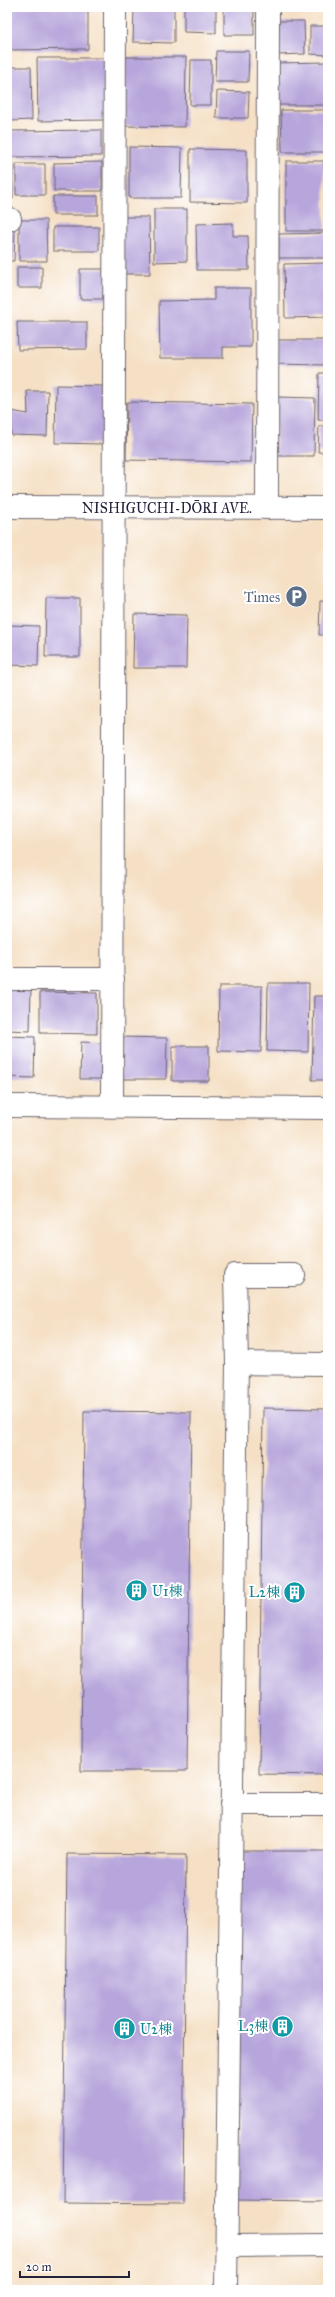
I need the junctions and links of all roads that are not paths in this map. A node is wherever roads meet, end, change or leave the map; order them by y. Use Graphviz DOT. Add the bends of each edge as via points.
graph roads {
  1 [pos="115,7"];
  2 [pos="268,7"];
  3 [pos="7,507"];
  4 [pos="114,508"];
  5 [pos="267,508"];
  6 [pos="328,508"];
  7 [pos="7,979"];
  8 [pos="113,979"];
  9 [pos="7,1106"];
  10 [pos="112,1107"];
  11 [pos="328,1108"];
  12 [pos="294,1275"];
  13 [pos="237,1363"];
  14 [pos="328,1364"];
  15 [pos="231,1804"];
  16 [pos="328,1804"];
  17 [pos="328,2245"];
  18 [pos="227,2246"];
  19 [pos="226,2290"];
  1 -- 4 [label="main road"];
  2 -- 5 [label="main road"];
  3 -- 4 [label="main road, NISHIGUCHI-DŌRI AVE."];
  4 -- 5 [label="main road, NISHIGUCHI-DŌRI AVE."];
  4 -- 8 [label="main road"];
  5 -- 6 [label="main road, NISHIGUCHI-DŌRI AVE."];
  7 -- 8 [label="main road"];
  8 -- 10 [label="main road"];
  9 -- 10 [label="main road"];
  10 -- 11 [label="main road"];
  12 -- 13 [label="main road" via="235,1274"];
  13 -- 14 [label="main road"];
  13 -- 15 [label="main road"];
  15 -- 16 [label="main road"];
  15 -- 18 [label="main road"];
  17 -- 18 [label="main road"];
  18 -- 19 [label="main road"];
}
